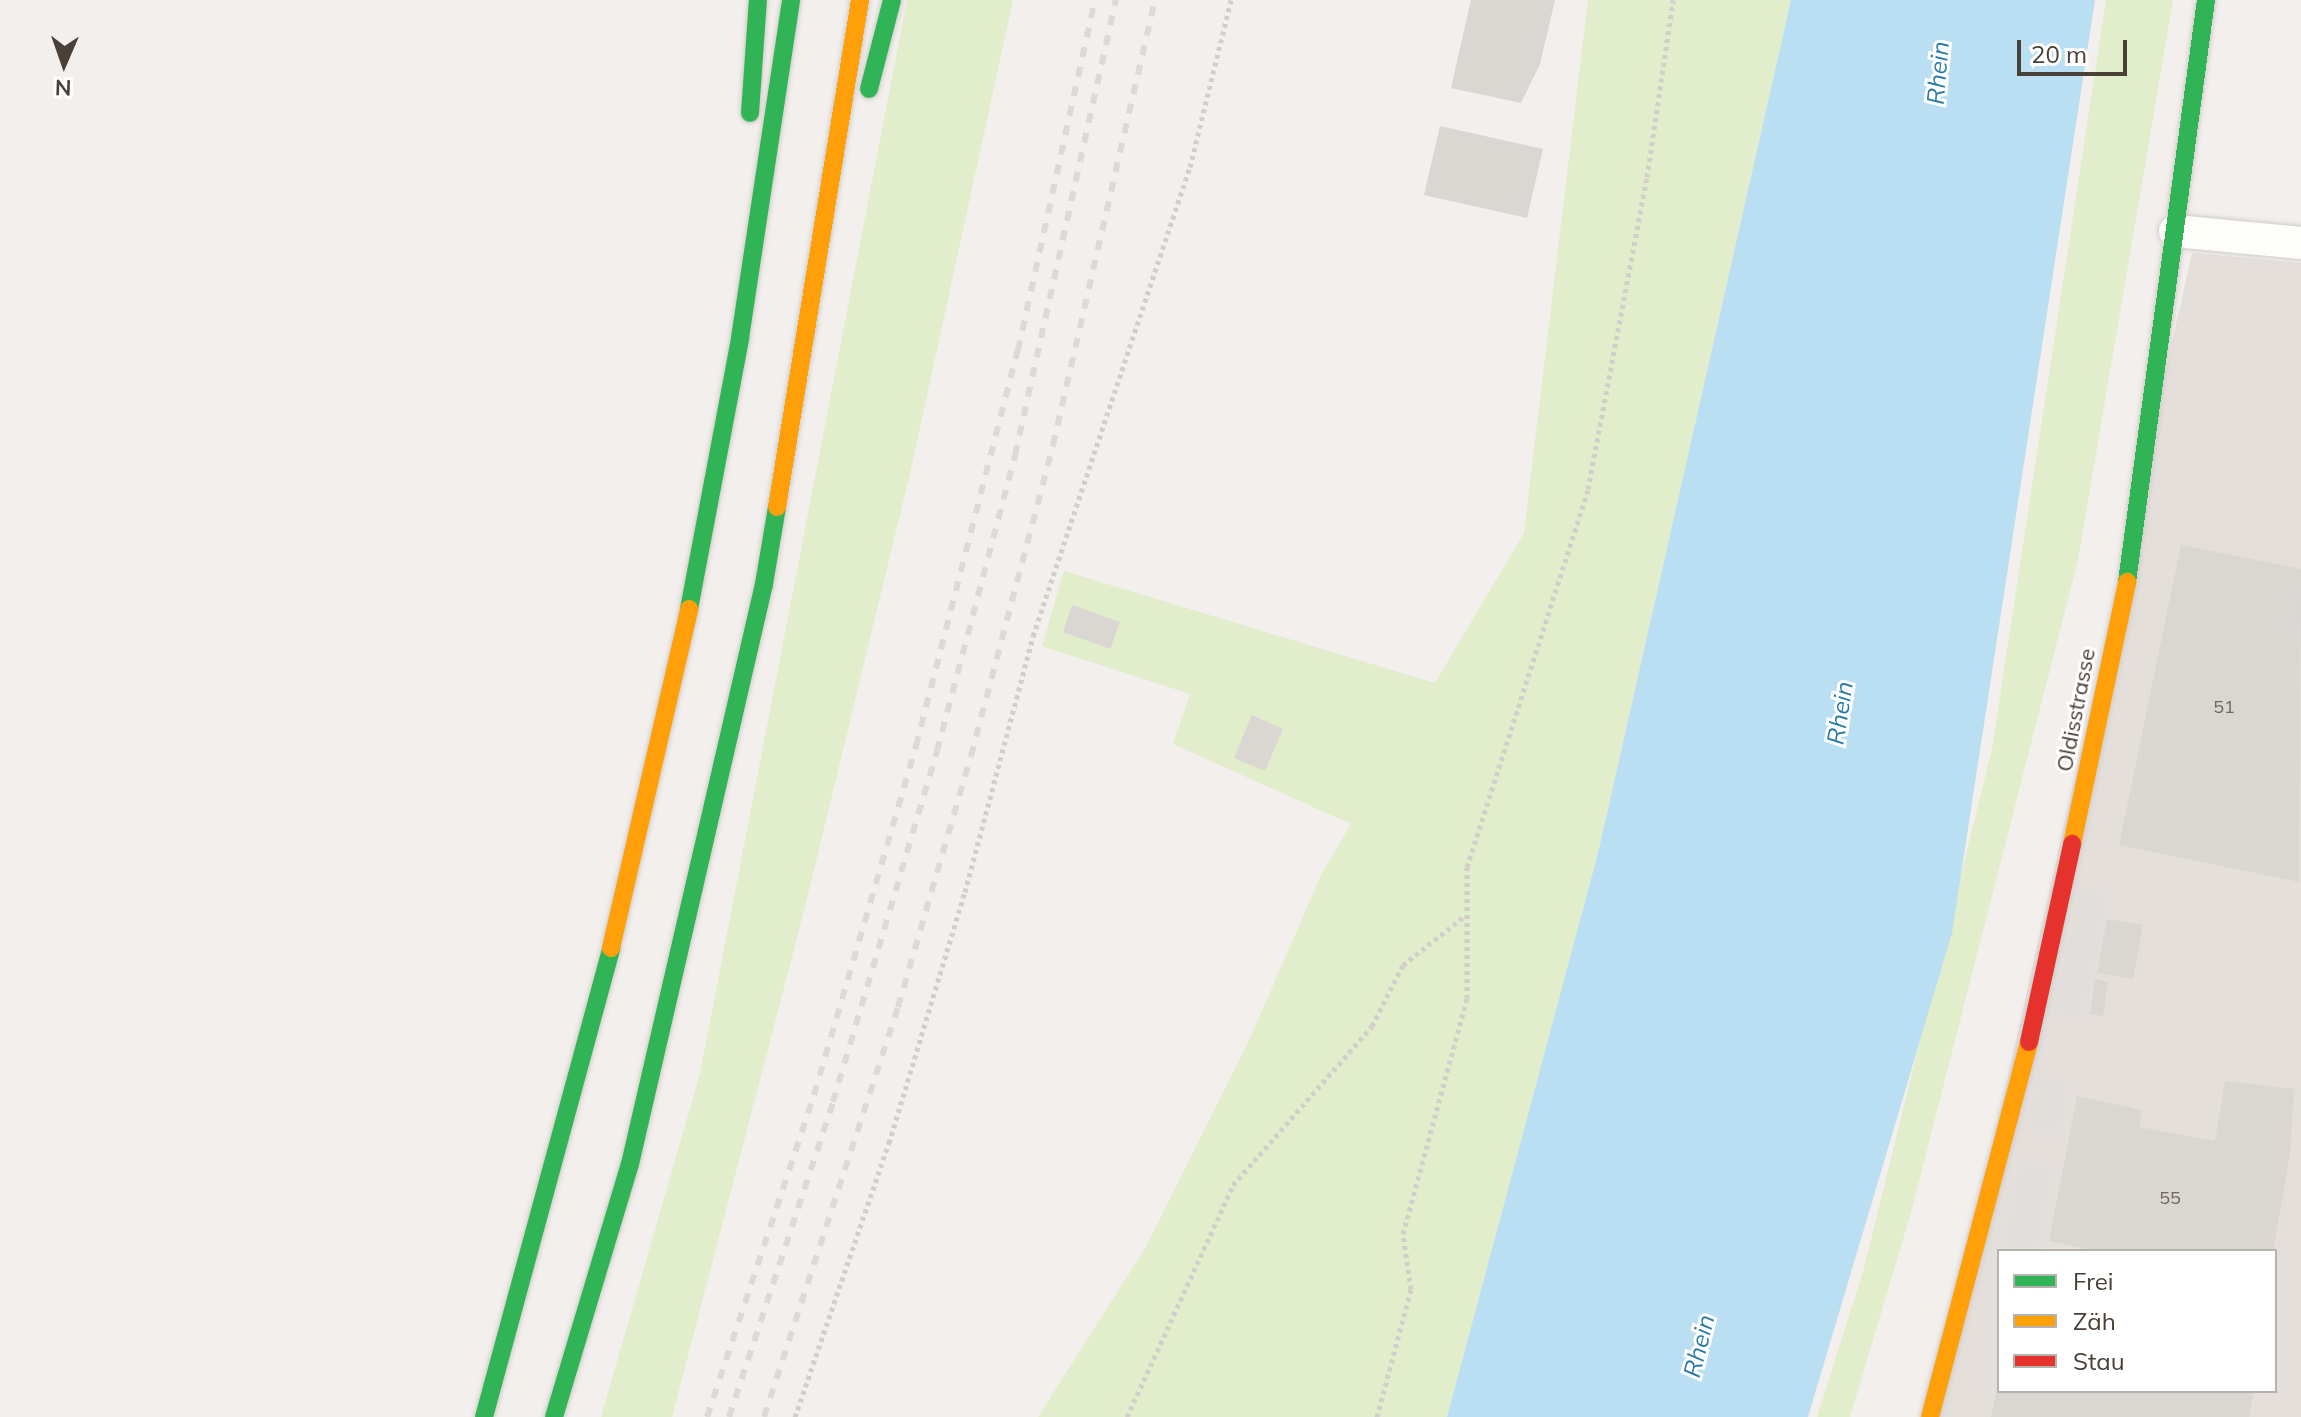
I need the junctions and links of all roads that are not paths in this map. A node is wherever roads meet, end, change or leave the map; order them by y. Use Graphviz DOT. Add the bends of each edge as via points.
graph roads {
  1 [pos="758,0"];
  2 [pos="791,0"];
  3 [pos="860,0"];
  4 [pos="892,0"];
  5 [pos="2206,0"];
  6 [pos="2175,231"];
  7 [pos="825,237"];
  8 [pos="2301,243"];
  9 [pos="740,338"];
  10 [pos="484,1417"];
  11 [pos="554,1417"];
  12 [pos="1930,1417"];
  1 -- 9 [label="main road"];
  2 -- 9 [label="main road"];
  3 -- 7 [label="main road"];
  4 -- 7 [label="main road"];
  5 -- 6 [label="main road, Oldisstrasse"];
  6 -- 8 [label="street"];
  6 -- 12 [label="main road, Oldisstrasse" via="2131,561 2076,831 1972,1272"];
  7 -- 11 [label="main road" via="764,584 700,873 630,1164"];
  9 -- 10 [label="main road" via="674,686 630,880"];
}
